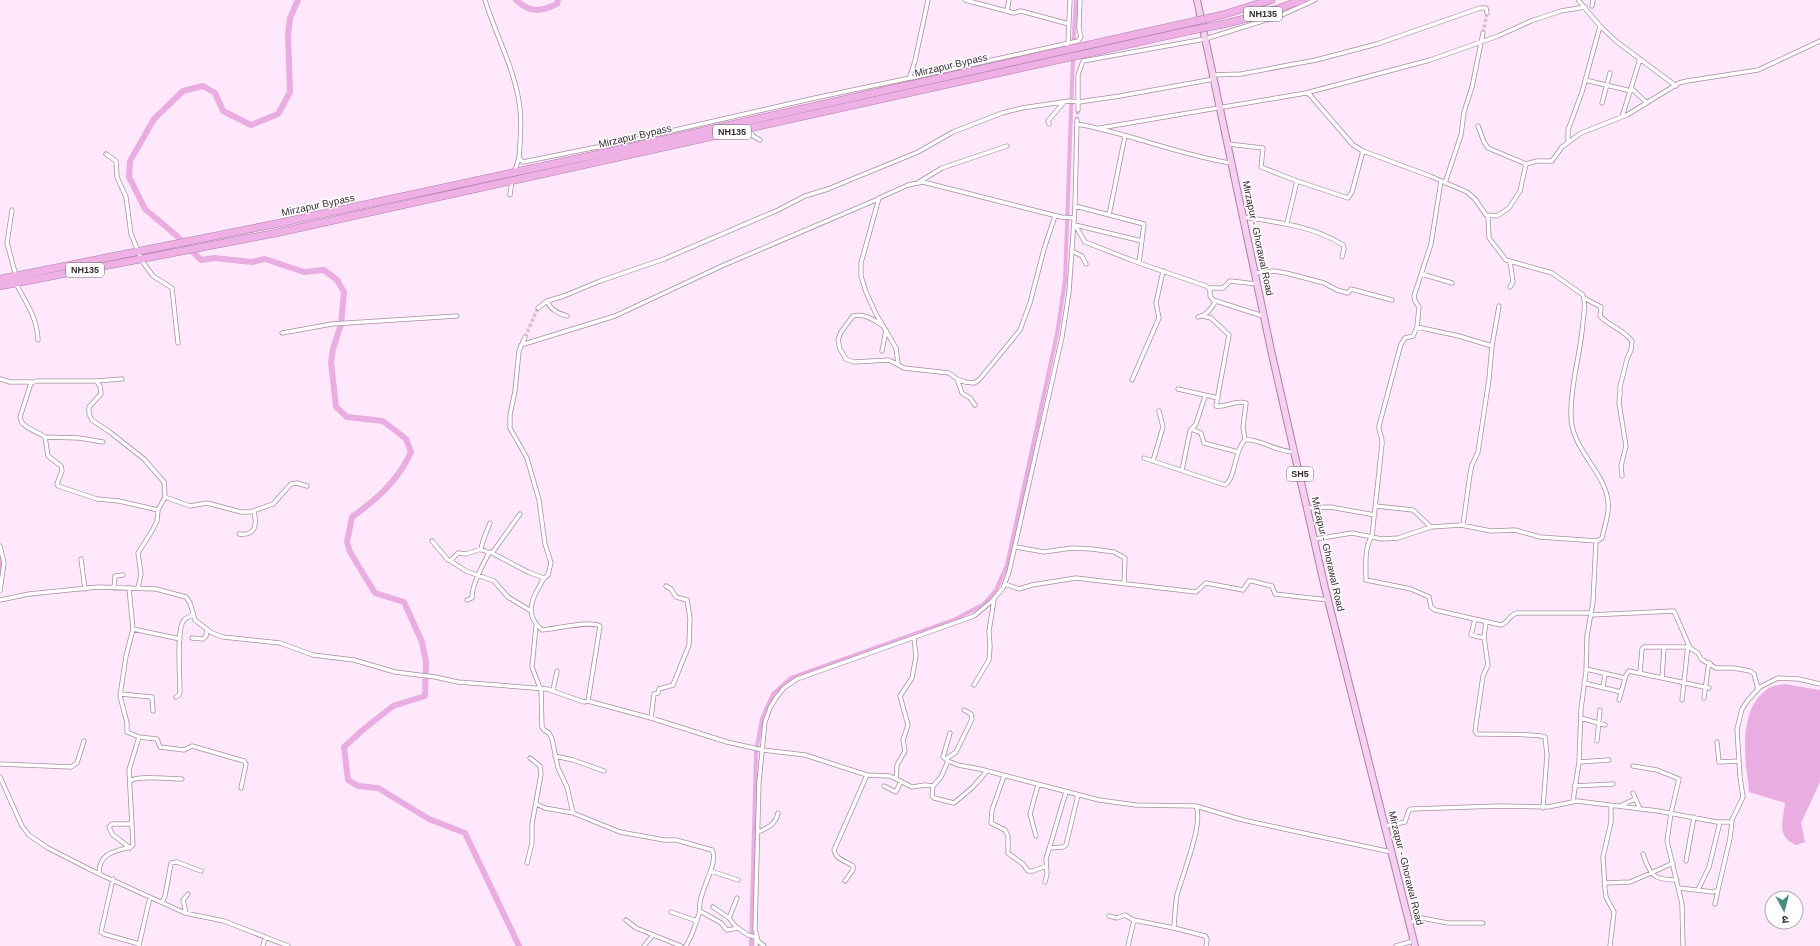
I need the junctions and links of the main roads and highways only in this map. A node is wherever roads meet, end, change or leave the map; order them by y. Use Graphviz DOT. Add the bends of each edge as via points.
graph roads {
  1 [pos="1196,0"];
  2 [pos="1270,0"];
  3 [pos="1302,0"];
  4 [pos="0,279"];
  5 [pos="16,280"];
  6 [pos="0,286"];
  7 [pos="1414,944"];
  1 -- 7 [label="main road, Mirzapur - Ghorawal Road / SH5" via="1328,600"];
  2 -- 5 [label="highway, Mirzapur Bypass / NH135, bridge" via="1222,15 744,122 275,224 138,251"];
  3 -- 5 [label="highway, Mirzapur Bypass / NH135, bridge" via="1224,24 276,233 141,260"];
  4 -- 5 [label="highway, Mirzapur Bypass / NH135"];
  5 -- 6 [label="highway, Mirzapur Bypass / NH135"];
}
